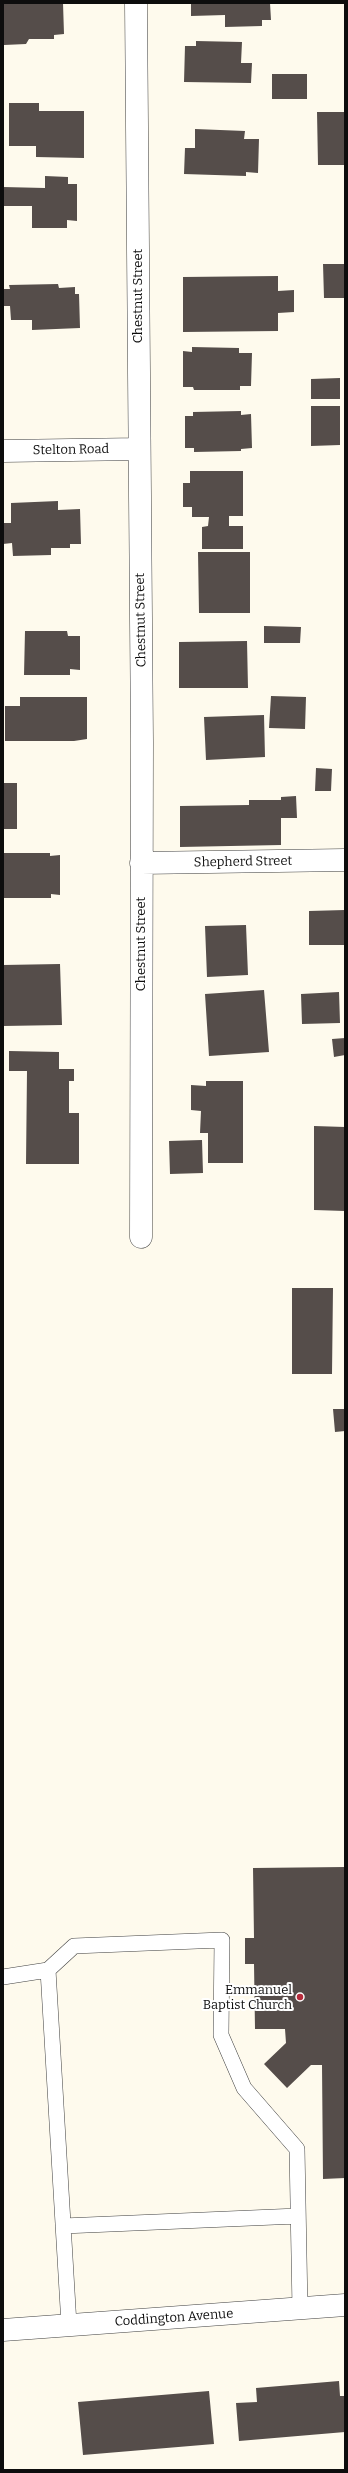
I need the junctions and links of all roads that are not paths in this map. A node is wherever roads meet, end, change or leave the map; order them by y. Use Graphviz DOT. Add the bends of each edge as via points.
graph roads {
  1 [pos="136,3"];
  2 [pos="139,449"];
  3 [pos="3,451"];
  4 [pos="345,860"];
  5 [pos="141,863"];
  6 [pos="141,1237"];
  7 [pos="48,1970"];
  8 [pos="3,1977"];
  9 [pos="298,2216"];
  10 [pos="63,2226"];
  11 [pos="345,2305"];
  12 [pos="300,2308"];
  13 [pos="69,2325"];
  14 [pos="3,2330"];
  1 -- 2 [label="street, Chestnut Street"];
  2 -- 3 [label="street, Stelton Road"];
  2 -- 5 [label="street, Chestnut Street"];
  4 -- 5 [label="street, Shepherd Street"];
  5 -- 6 [label="street, Chestnut Street"];
  7 -- 8 [label="lane"];
  7 -- 9 [label="lane" via="74,1946 222,1940 221,2035 244,2088 297,2149"];
  7 -- 10 [label="lane"];
  9 -- 10 [label="lane"];
  9 -- 12 [label="lane"];
  10 -- 13 [label="lane"];
  11 -- 12 [label="street, Coddington Avenue"];
  12 -- 13 [label="street, Coddington Avenue"];
  13 -- 14 [label="street, Coddington Avenue"];
}
